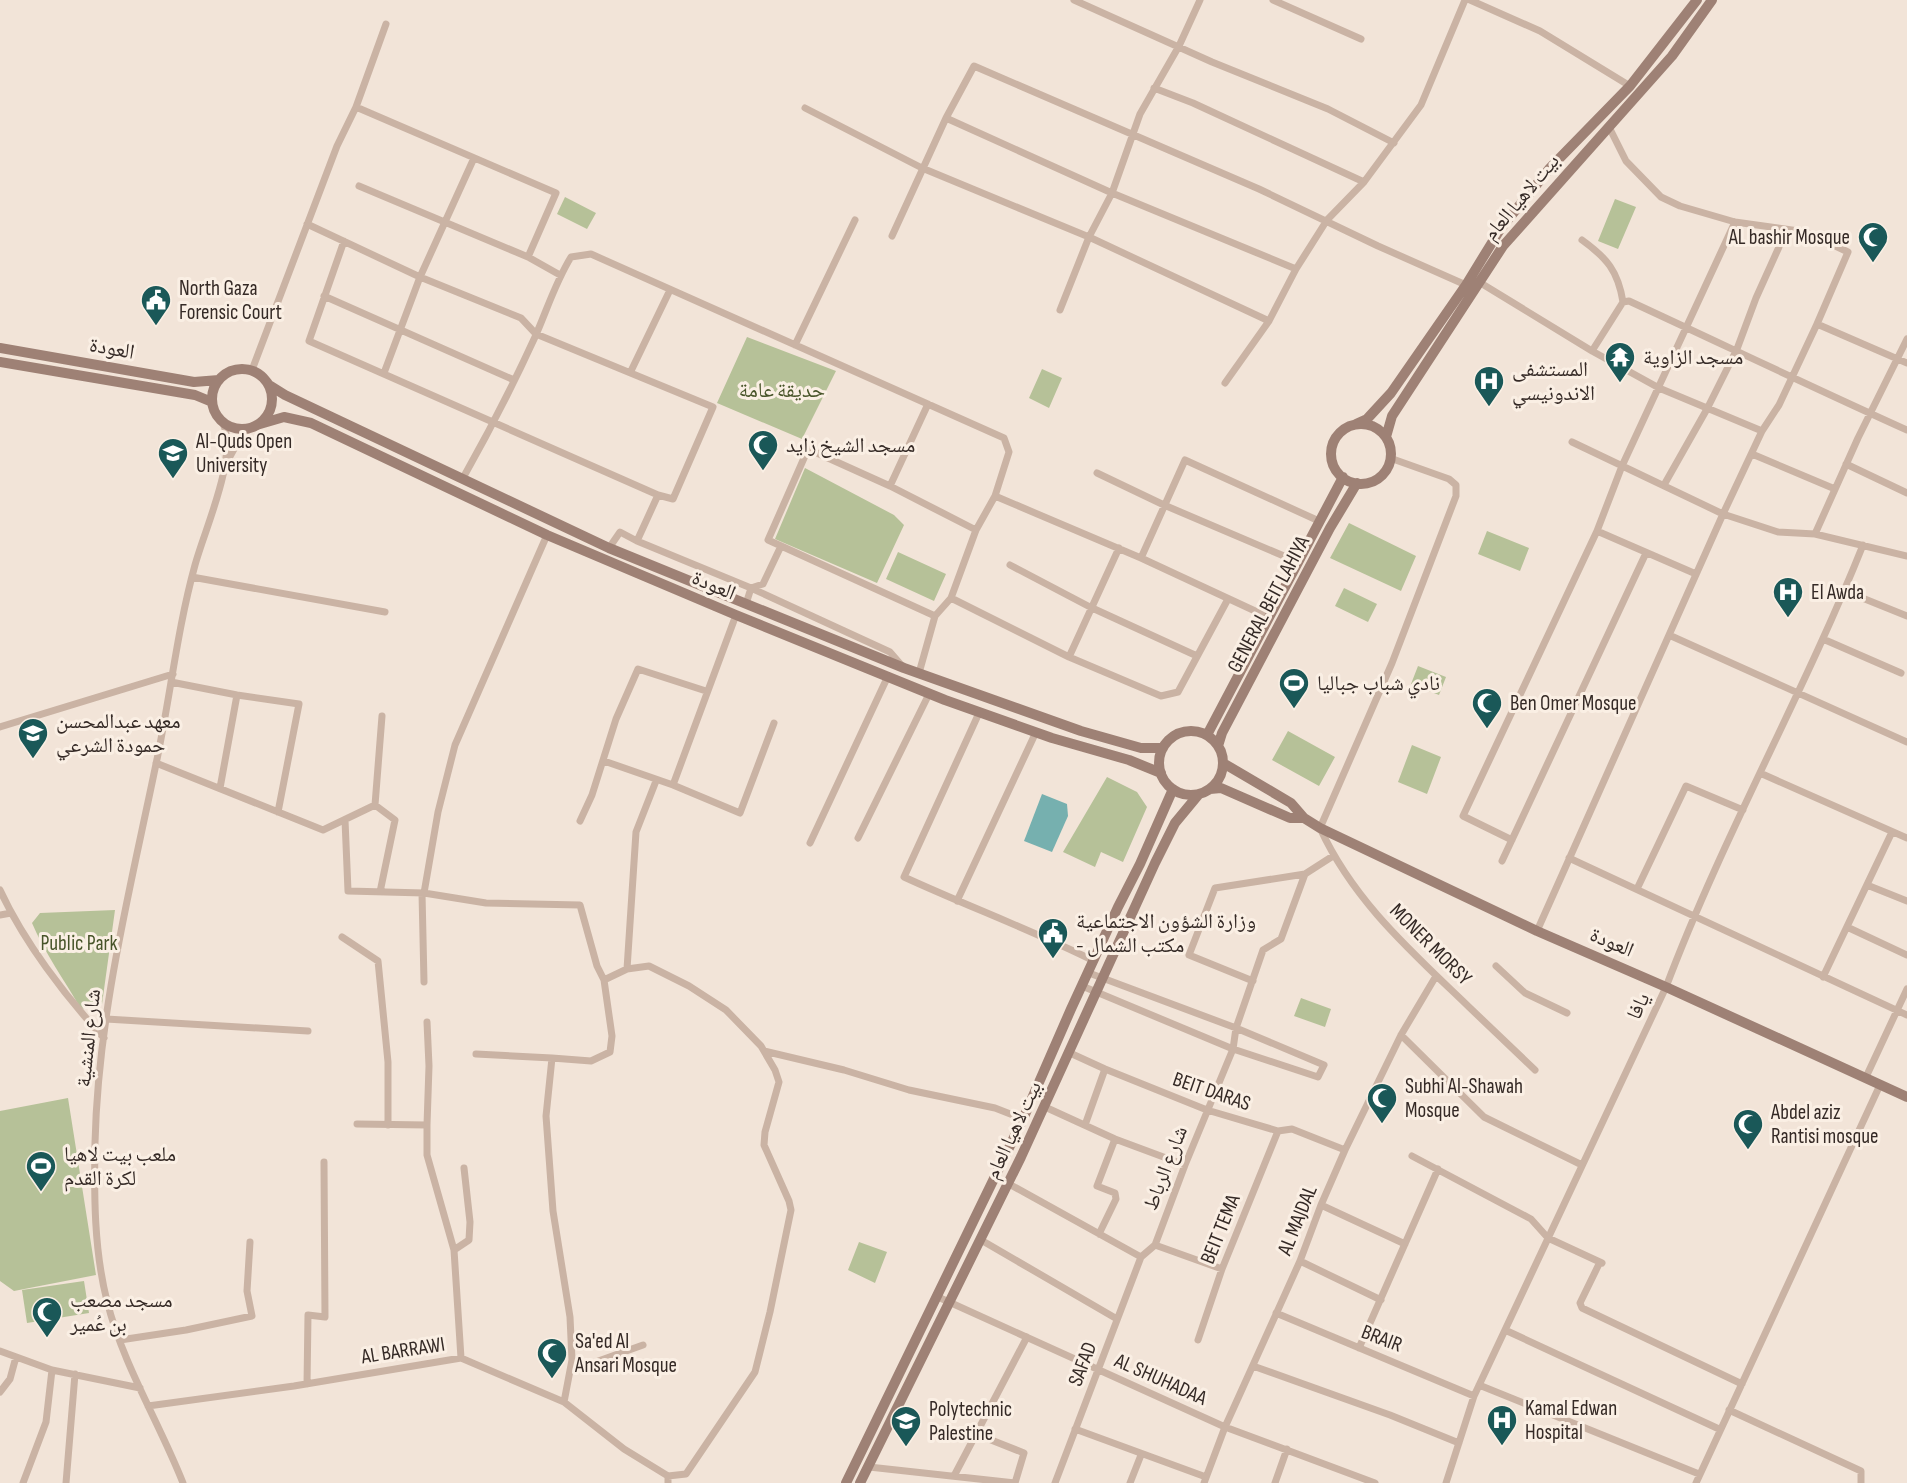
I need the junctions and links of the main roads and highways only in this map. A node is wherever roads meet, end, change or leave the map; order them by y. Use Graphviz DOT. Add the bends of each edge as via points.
graph roads {
  1 [pos="1697,0"];
  2 [pos="1712,0"];
  3 [pos="0,348"];
  4 [pos="0,362"];
  5 [pos="219,380"];
  6 [pos="269,385"];
  7 [pos="212,402"];
  8 [pos="260,424"];
  9 [pos="1356,424"];
  10 [pos="1386,437"];
  11 [pos="1343,477"];
  12 [pos="1357,483"];
  13 [pos="1207,735"];
  14 [pos="1219,746"];
  15 [pos="1163,748"];
  16 [pos="1223,764"];
  17 [pos="1161,773"];
  18 [pos="1173,789"];
  19 [pos="1204,792"];
  20 [pos="1304,818"];
  21 [pos="1907,1097"];
  22 [pos="846,1483"];
  23 [pos="860,1483"];
  1 -- 9 [label="main road" via="1630,86 1550,168 1502,228 1391,393 1367,419"];
  2 -- 10 [label="main road, بيت لاهيا العام" via="1672,56 1503,246 1392,416"];
  3 -- 5 [label="main road, العودة" via="194,382"];
  4 -- 7 [label="main road, العودة" via="195,395"];
  5 -- 6 [label="main road" via="242,369 252,370"];
  5 -- 7 [label="main road"];
  6 -- 8 [label="main road" via="271,408"];
  6 -- 15 [label="main road, العودة" via="609,548 746,604 904,668 1081,731 1141,748"];
  7 -- 8 [label="main road" via="223,423 236,429"];
  8 -- 17 [label="main road, العودة" via="284,417 311,424 547,535 736,615 979,713"];
  9 -- 10 [label="main road" via="1373,426"];
  9 -- 11 [label="main road" via="1342,431 1332,448 1333,462"];
  10 -- 12 [label="main road" via="1387,469 1369,482"];
  11 -- 12 [label="main road"];
  11 -- 13 [label="main road, GENERAL BEIT LAHIYA"];
  12 -- 14 [label="main road, GENERAL BEIT LAHIYA" via="1234,708"];
  13 -- 14 [label="main road"];
  13 -- 15 [label="main road" via="1182,732"];
  14 -- 16 [label="main road"];
  15 -- 17 [label="main road"];
  16 -- 19 [label="main road" via="1220,777"];
  16 -- 20 [label="main road, العودة" via="1290,803"];
  17 -- 18 [label="main road"];
  18 -- 19 [label="main road" via="1188,794"];
  18 -- 22 [label="main road, بيت لاهيا العام" via="1023,1119"];
  19 -- 20 [label="main road, العودة" via="1221,788 1290,818"];
  19 -- 23 [label="main road, بيت لاهيا العام" via="1175,823 1009,1184"];
  20 -- 21 [label="main road, العودة" via="1538,931"];
}
